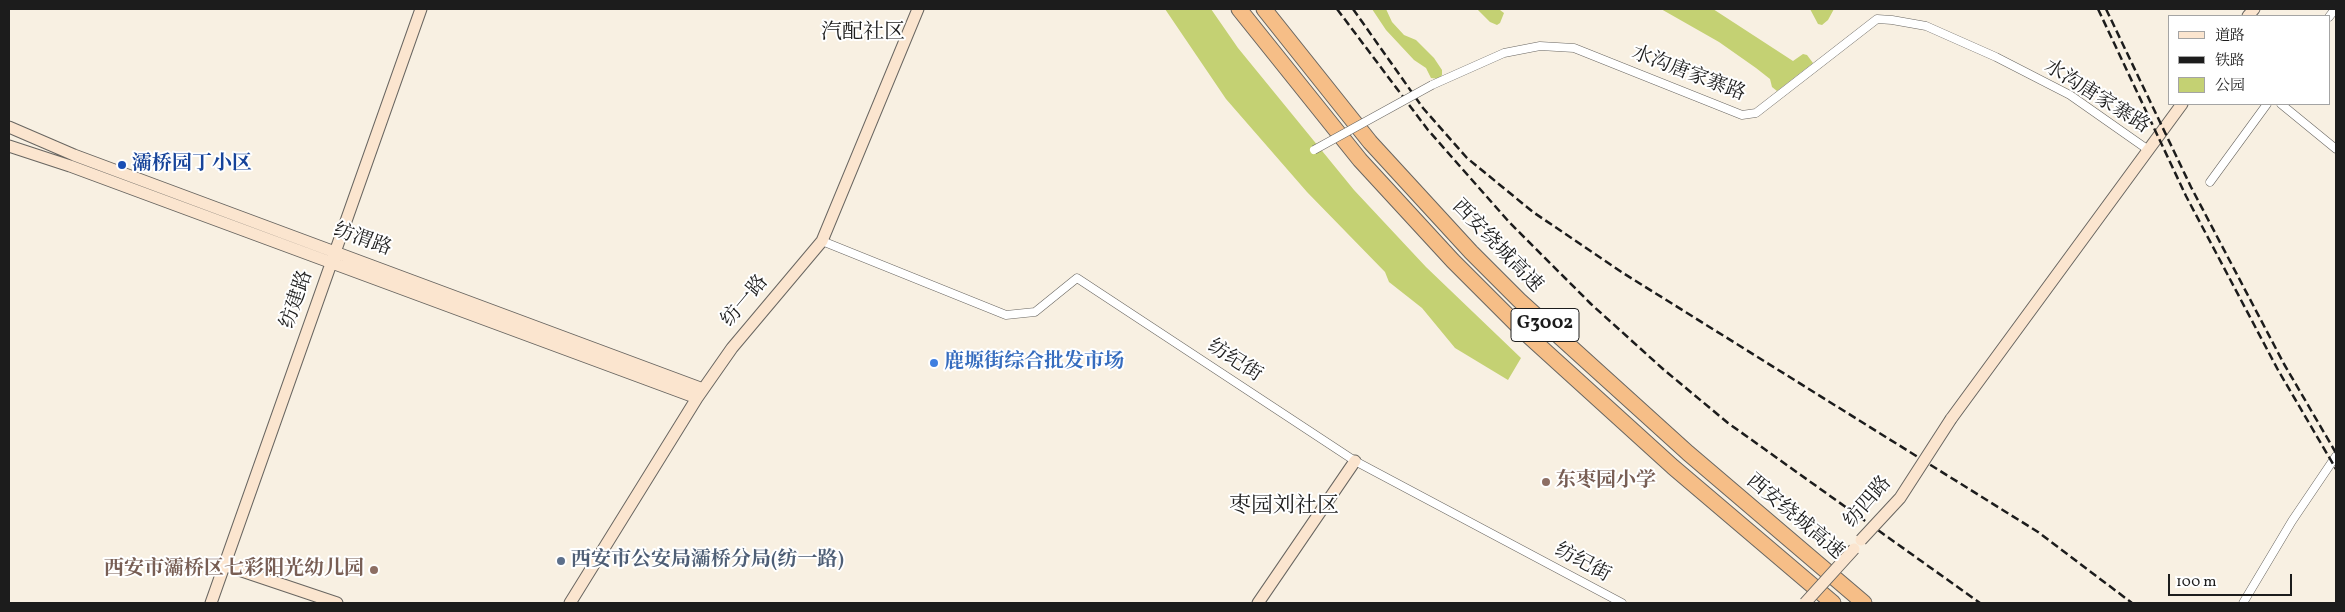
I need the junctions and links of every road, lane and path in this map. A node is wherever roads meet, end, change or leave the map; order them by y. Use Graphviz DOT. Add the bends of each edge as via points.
graph roads {
  1 [pos="421,9"];
  2 [pos="918,9"];
  3 [pos="1239,9"];
  4 [pos="1264,9"];
  5 [pos="2181,105"];
  6 [pos="2266,105"];
  7 [pos="2283,105"];
  8 [pos="9,127"];
  9 [pos="9,146"];
  10 [pos="2147,149"];
  11 [pos="2336,149"];
  12 [pos="1314,150"];
  13 [pos="2210,182"];
  14 [pos="822,241"];
  15 [pos="335,251"];
  16 [pos="331,263"];
  17 [pos="700,393"];
  18 [pos="2336,456"];
  19 [pos="1355,461"];
  20 [pos="224,565"];
  21 [pos="211,603"];
  22 [pos="336,603"];
  23 [pos="570,603"];
  24 [pos="1258,603"];
  25 [pos="1622,603"];
  26 [pos="1805,603"];
  27 [pos="1833,603"];
  28 [pos="1864,603"];
  29 [pos="2243,603"];
  1 -- 15 [label="street, 纺建路"];
  2 -- 14 [label="street, 纺一路"];
  3 -- 27 [label="highway, 西安绕城高速 / G3002" via="1360,160 1494,302 1610,411"];
  4 -- 28 [label="highway, 西安绕城高速 / G3002" via="1370,142 1512,294 1654,424"];
  5 -- 10 [label="street, 纺四路"];
  6 -- 13 [label="street"];
  7 -- 11 [label="street"];
  8 -- 15 [label="street, 纺渭路" via="74,155"];
  9 -- 16 [label="street, 纺渭路"];
  10 -- 12 [label="street, 水沟唐家寨路, bridge" via="2070,95 1996,58 1926,26 1877,19 1756,114 1742,115 1574,48 1540,46 1504,53 1432,85"];
  10 -- 26 [label="street, 纺四路, bridge" via="1951,419 1900,498"];
  14 -- 17 [label="street, 纺一路" via="732,348"];
  14 -- 19 [label="street, 纺纪街" via="1006,314 1035,312 1077,278"];
  15 -- 16 [label="street, 纺建路"];
  15 -- 17 [label="street, 纺渭路"];
  16 -- 17 [label="street, 纺渭路"];
  16 -- 20 [label="street, 纺建路"];
  17 -- 23 [label="street, 纺一路"];
  18 -- 29 [label="street"];
  19 -- 24 [label="street"];
  19 -- 25 [label="street, 纺纪街"];
  20 -- 21 [label="street, 纺建路"];
  20 -- 22 [label="street"];
}
